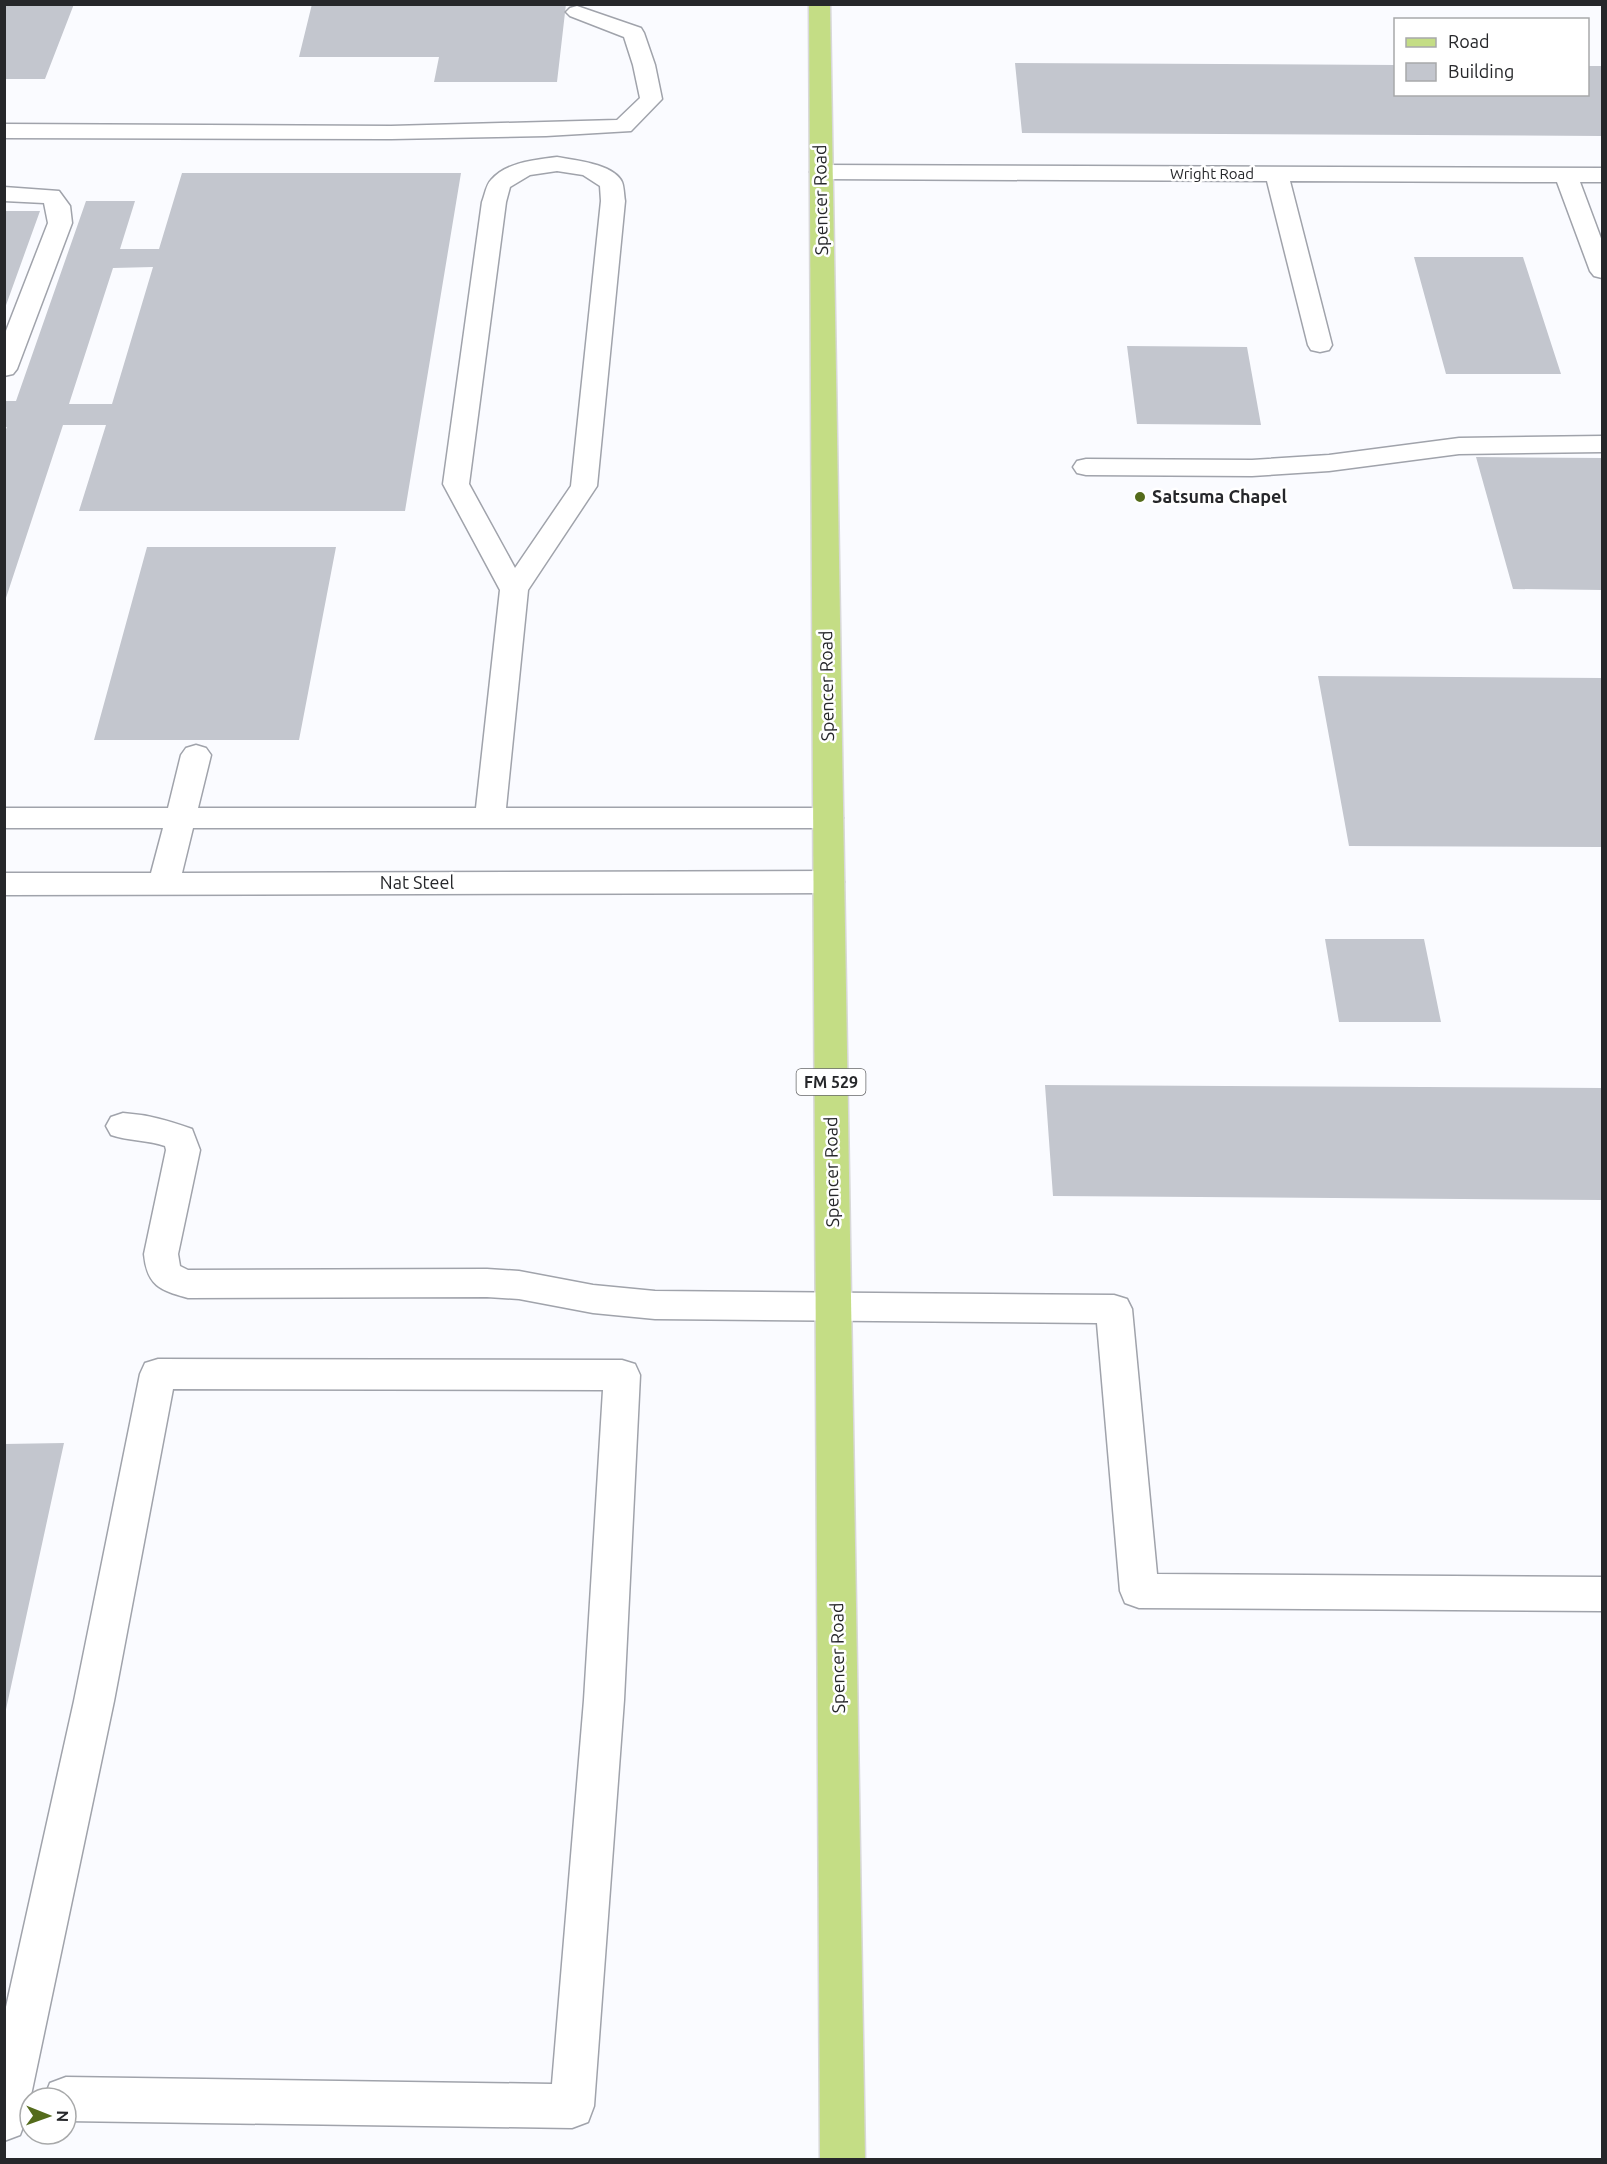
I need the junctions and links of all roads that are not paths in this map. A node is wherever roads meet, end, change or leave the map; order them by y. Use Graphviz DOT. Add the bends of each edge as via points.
graph roads {
  1 [pos="819,4"];
  2 [pos="577,12"];
  3 [pos="4,131"];
  4 [pos="821,172"];
  5 [pos="1277,174"];
  6 [pos="1566,175"];
  7 [pos="1602,175"];
  8 [pos="4,194"];
  9 [pos="1602,271"];
  10 [pos="1320,345"];
  11 [pos="4,369"];
  12 [pos="1602,444"];
  13 [pos="1086,467"];
  14 [pos="514,590"];
  15 [pos="196,755"];
  16 [pos="4,818"];
  17 [pos="180,818"];
  18 [pos="490,818"];
  19 [pos="828,818"];
  20 [pos="829,882"];
  21 [pos="4,884"];
  22 [pos="164,884"];
  23 [pos="123,1126"];
  24 [pos="834,1305"];
  25 [pos="1602,1594"];
  26 [pos="78,2099"];
  27 [pos="14,2105"];
  28 [pos="843,2160"];
  1 -- 4 [label="main road, Spencer Road / FM 529"];
  2 -- 3 [label="street" via="633,33 651,99 622,126 383,132"];
  4 -- 5 [label="street, Wright Road"];
  4 -- 19 [label="main road, Spencer Road / FM 529"];
  5 -- 6 [label="street, Wright Road"];
  5 -- 10 [label="street"];
  6 -- 7 [label="street, Wright Road"];
  6 -- 9 [label="street"];
  8 -- 11 [label="street" via="51,196 58,206 60,223"];
  12 -- 13 [label="street" via="1459,446 1329,463 1252,468"];
  14 -- 14 [label="street" via="584,486 611,225 611,183 590,169 557,164 524,169 500,183 494,202 456,484"];
  14 -- 18 [label="street"];
  15 -- 17 [label="street"];
  16 -- 17 [label="street"];
  17 -- 18 [label="street"];
  17 -- 22 [label="street"];
  18 -- 19 [label="street"];
  19 -- 20 [label="main road, Spencer Road / FM 529"];
  20 -- 22 [label="street, Nat Steel"];
  20 -- 24 [label="main road, Spencer Road / FM 529"];
  21 -- 22 [label="street, Nat Steel"];
  23 -- 24 [label="street" via="152,1128 180,1138 183,1150 161,1254 162,1270 168,1279 188,1284 487,1282 655,1305"];
  24 -- 25 [label="street" via="1114,1309 1139,1591"];
  24 -- 28 [label="main road, Spencer Road / FM 529"];
  26 -- 27 [label="street" via="572,2106 604,1700 622,1375 158,1374"];
}
